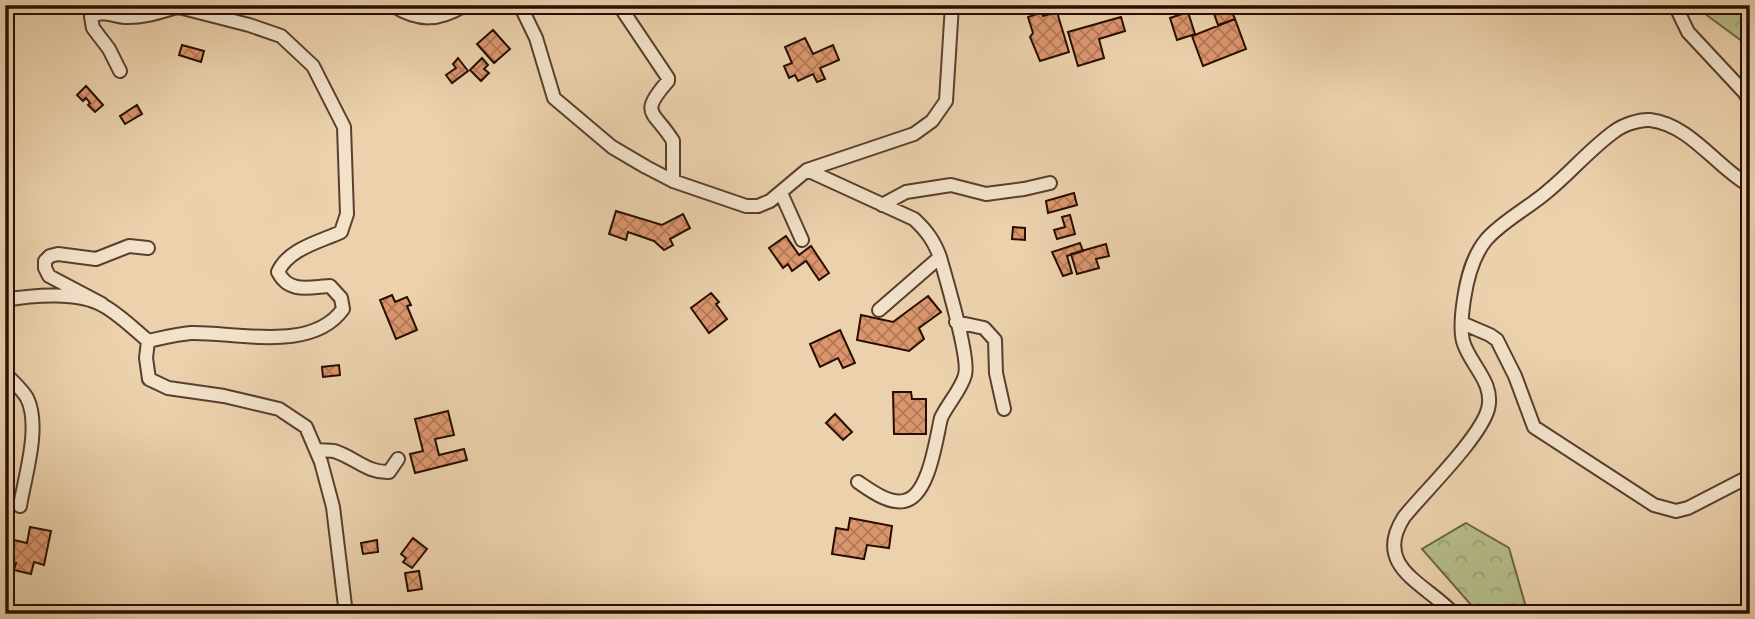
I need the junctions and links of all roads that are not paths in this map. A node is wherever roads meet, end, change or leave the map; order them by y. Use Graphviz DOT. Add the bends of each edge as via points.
graph roads {
  1 [pos="392,5"];
  2 [pos="465,5"];
  3 [pos="520,5"];
  4 [pos="619,5"];
  5 [pos="952,5"];
  6 [pos="1675,5"];
  7 [pos="174,6"];
  8 [pos="120,71"];
  9 [pos="1750,102"];
  10 [pos="807,170"];
  11 [pos="673,181"];
  12 [pos="1050,183"];
  13 [pos="1750,186"];
  14 [pos="781,193"];
  15 [pos="881,205"];
  16 [pos="802,240"];
  17 [pos="148,248"];
  18 [pos="940,257"];
  19 [pos="5,300"];
  20 [pos="102,304"];
  21 [pos="879,310"];
  22 [pos="956,322"];
  23 [pos="1462,323"];
  24 [pos="148,341"];
  25 [pos="5,373"];
  26 [pos="1003,410"];
  27 [pos="316,450"];
  28 [pos="398,459"];
  29 [pos="1750,477"];
  30 [pos="858,482"];
  31 [pos="20,506"];
  32 [pos="345,614"];
  33 [pos="1454,614"];
  1 -- 2 [label="street" via="407,15 432,19"];
  3 -- 11 [label="street" via="536,38 554,98 611,147"];
  4 -- 11 [label="street" via="668,78 650,108 673,141"];
  5 -- 10 [label="street" via="946,102 932,121 914,134"];
  6 -- 9 [label="street" via="1688,32"];
  7 -- 8 [label="street" via="148,16 102,13 91,17 93,29"];
  7 -- 24 [label="street" via="281,36 313,66 344,127 347,214 341,232 297,251 278,272 283,282 295,288 330,286 341,298 343,309 322,329 292,335 190,333"];
  10 -- 14 [label="street"];
  10 -- 15 [label="street"];
  11 -- 14 [label="street" via="746,206 758,206"];
  12 -- 15 [label="street" via="986,194 951,185 906,192"];
  13 -- 23 [label="street" via="1683,133 1661,122 1645,119 1616,129 1548,192 1487,239 1471,266"];
  14 -- 16 [label="street"];
  15 -- 18 [label="street" via="914,219 935,243"];
  17 -- 20 [label="street" via="129,246 96,258 58,254 45,261 49,276"];
  18 -- 21 [label="street"];
  18 -- 22 [label="street"];
  19 -- 20 [label="street" via="34,294"];
  20 -- 24 [label="street"];
  22 -- 26 [label="street" via="984,328 995,340"];
  22 -- 30 [label="street" via="967,363 965,374 942,418 922,488 904,501 888,499"];
  23 -- 29 [label="street" via="1497,340 1534,427 1654,505 1688,509"];
  23 -- 33 [label="street" via="1463,342 1487,388 1488,410 1477,432 1404,517 1394,540 1396,560 1407,575"];
  24 -- 27 [label="street" via="149,379 168,388 279,409 306,427"];
  25 -- 31 [label="street" via="27,398 31,416 32,438"];
  27 -- 28 [label="street" via="333,450 380,473 389,472"];
  27 -- 32 [label="street" via="333,507"];
}
